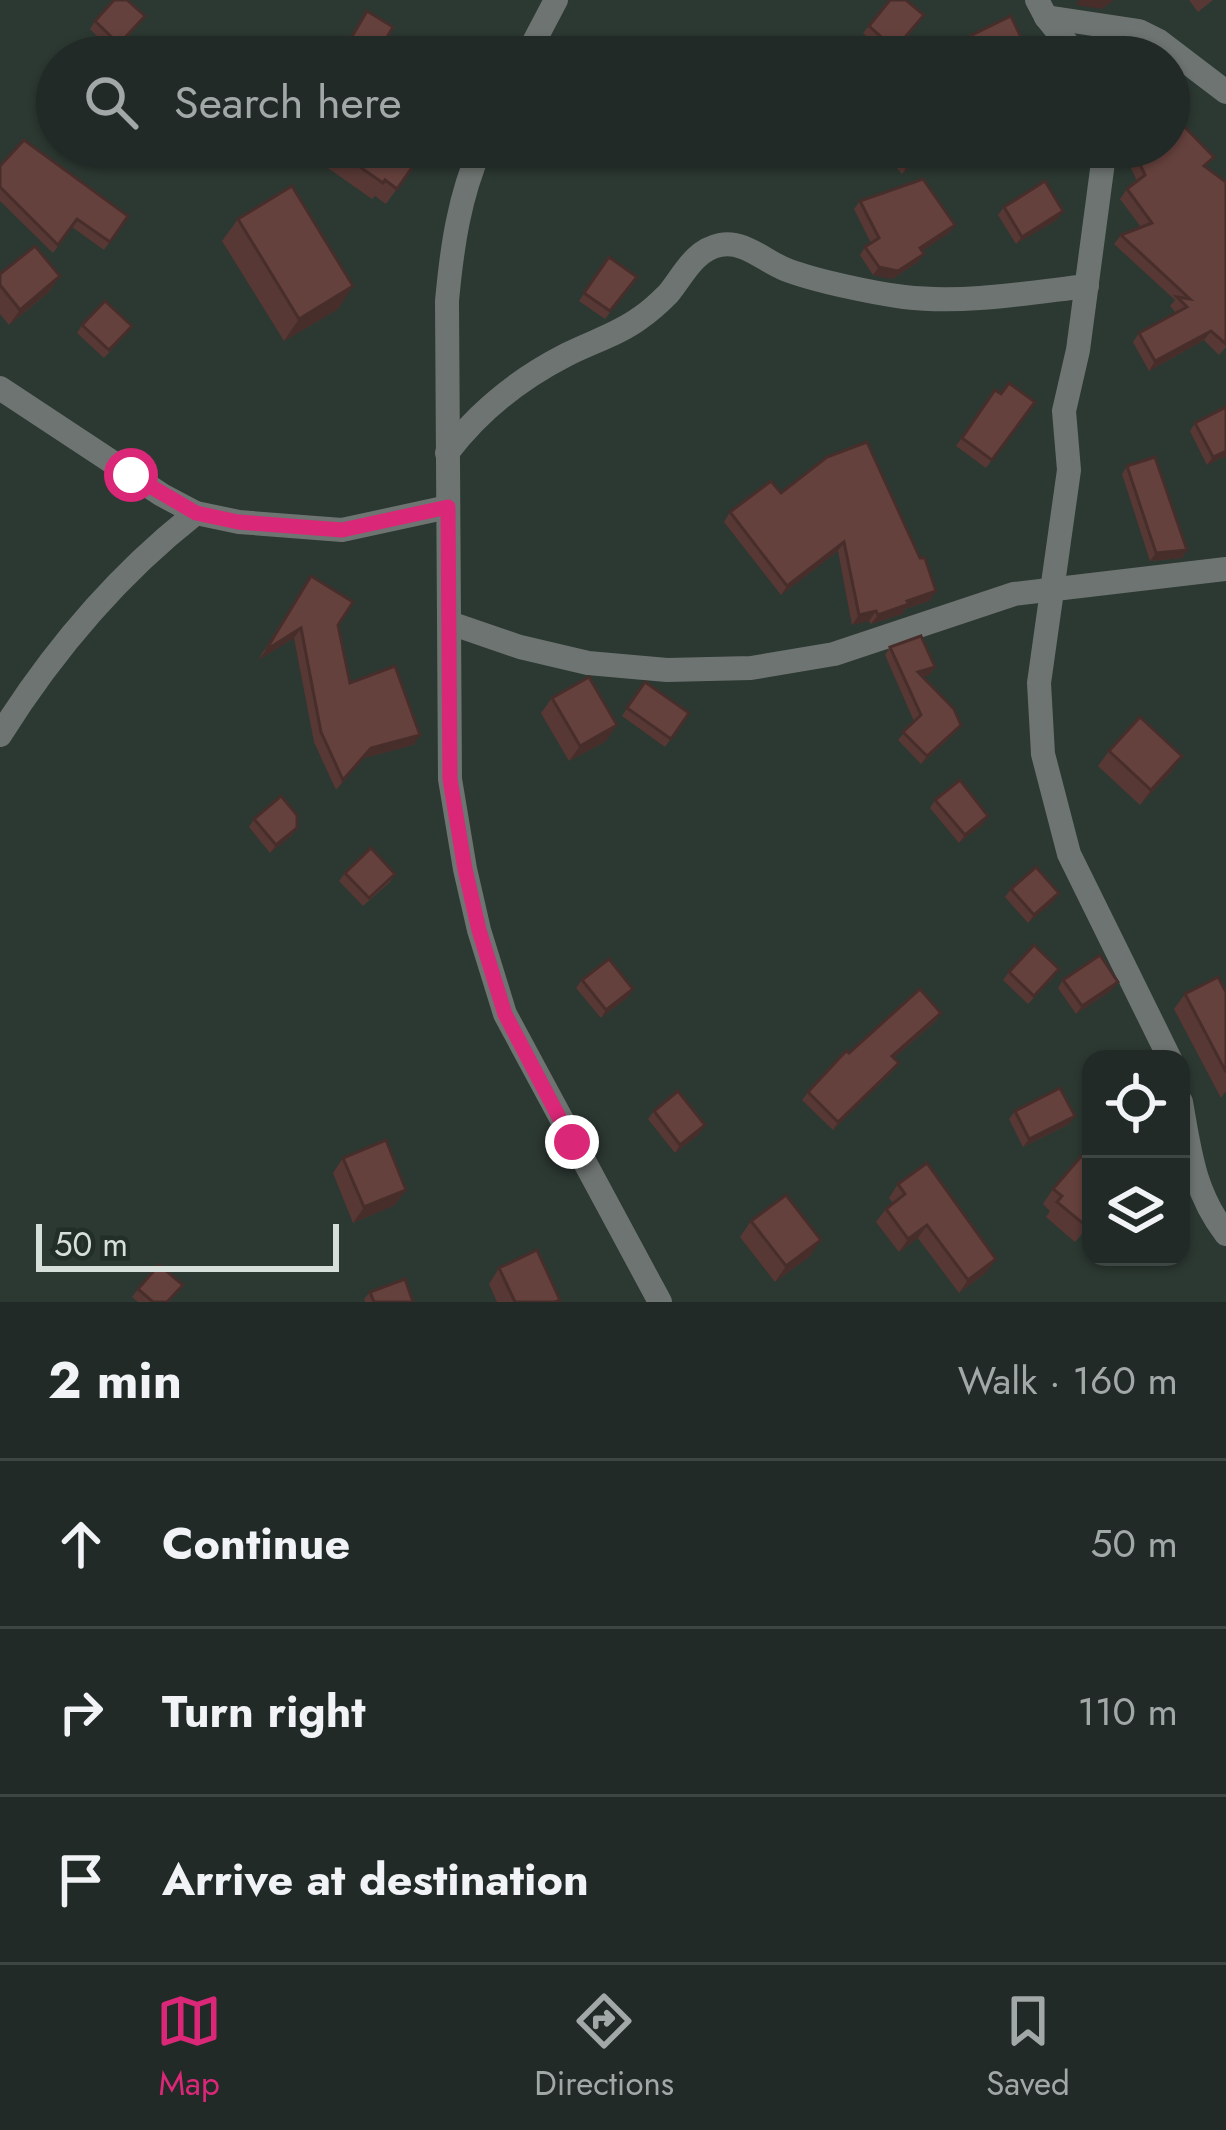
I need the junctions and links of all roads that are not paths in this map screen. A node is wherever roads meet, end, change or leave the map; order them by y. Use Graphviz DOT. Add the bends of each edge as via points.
graph roads {
  1 [pos="556,0"];
  2 [pos="1041,9"];
  3 [pos="537,36"];
  4 [pos="1062,36"];
  5 [pos="1149,36"];
  6 [pos="1190,65"];
  7 [pos="1226,92"];
  8 [pos="471,168"];
  9 [pos="1102,168"];
  10 [pos="1087,286"];
  11 [pos="0,388"];
  12 [pos="447,453"];
  13 [pos="448,507"];
  14 [pos="196,513"];
  15 [pos="1226,569"];
  16 [pos="1053,590"];
  17 [pos="450,623"];
  18 [pos="0,735"];
  19 [pos="1166,1050"];
  20 [pos="1190,1157"];
  21 [pos="1226,1234"];
  22 [pos="660,1302"];
  1 -- 3 [label="street"];
  2 -- 4 [label="street"];
  2 -- 5 [label="street"];
  6 -- 7 [label="street"];
  8 -- 12 [label="street" via="454,229"];
  9 -- 10 [label="street"];
  10 -- 12 [label="street" via="904,297 717,245 641,318 498,399"];
  10 -- 16 [label="street" via="1064,411 1069,470"];
  11 -- 14 [label="street"];
  12 -- 13 [label="street"];
  13 -- 14 [label="street" via="342,530"];
  13 -- 17 [label="street"];
  14 -- 18 [label="street" via="96,604"];
  15 -- 16 [label="street"];
  16 -- 17 [label="street" via="1014,594 834,653 751,668 588,663"];
  16 -- 19 [label="street" via="1039,683 1042,754 1077,873"];
  17 -- 22 [label="street" via="450,779 505,1014"];
  20 -- 21 [label="street" via="1208,1211"];
}
